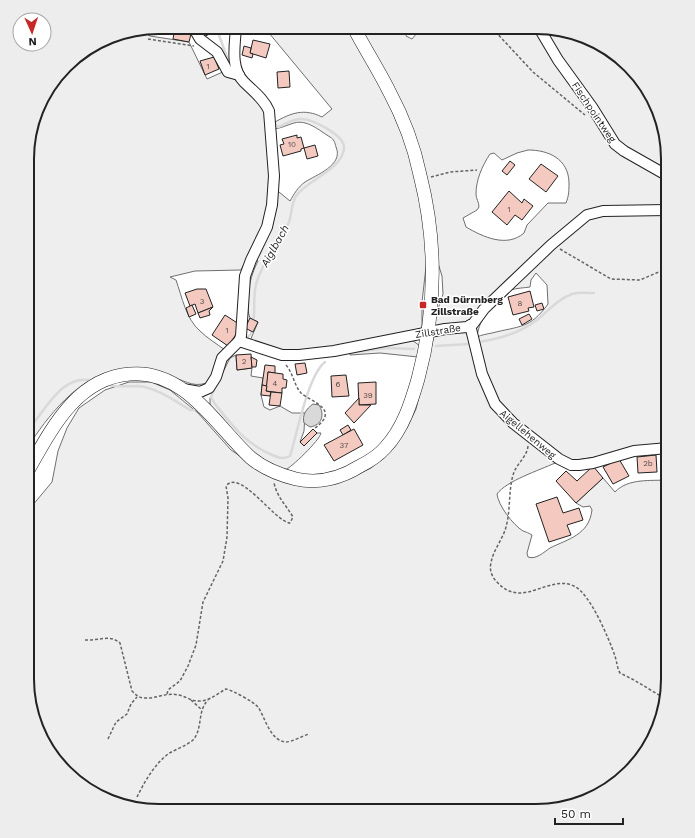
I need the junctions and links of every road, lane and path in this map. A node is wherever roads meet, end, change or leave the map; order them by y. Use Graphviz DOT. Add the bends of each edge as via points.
graph roads {
  1 [pos="197,34"];
  2 [pos="236,34"];
  3 [pos="357,34"];
  4 [pos="498,34"];
  5 [pos="543,34"];
  6 [pos="148,38"];
  7 [pos="210,46"];
  8 [pos="239,75"];
  9 [pos="586,116"];
  10 [pos="477,170"];
  11 [pos="661,172"];
  12 [pos="422,181"];
  13 [pos="661,210"];
  14 [pos="551,245"];
  15 [pos="661,271"];
  16 [pos="470,325"];
  17 [pos="428,333"];
  18 [pos="242,341"];
  19 [pos="283,361"];
  20 [pos="181,389"];
  21 [pos="204,391"];
  22 [pos="205,411"];
  23 [pos="316,428"];
  24 [pos="526,434"];
  25 [pos="661,449"];
  26 [pos="34,462"];
  27 [pos="275,472"];
  28 [pos="85,640"];
  29 [pos="167,694"];
  30 [pos="660,696"];
  31 [pos="137,697"];
  32 [pos="210,699"];
  33 [pos="191,700"];
  34 [pos="202,710"];
  35 [pos="309,734"];
  36 [pos="108,739"];
  37 [pos="137,797"];
  1 -- 7 [label="street"];
  2 -- 8 [label="street" via="234,57"];
  3 -- 12 [label="main road" via="403,120"];
  4 -- 9 [label="path" via="533,72"];
  5 -- 11 [label="street, Fischpointweg" via="615,144"];
  6 -- 7 [label="path" via="184,45"];
  7 -- 8 [label="street" via="217,52 228,72"];
  8 -- 18 [label="street" via="269,111 274,176 267,227 245,276"];
  10 -- 12 [label="path" via="450,172"];
  12 -- 17 [label="main road" via="432,251"];
  13 -- 14 [label="street, Zillstraße" via="593,213 582,218"];
  14 -- 15 [label="path" via="611,279 640,280"];
  14 -- 16 [label="street, Zillstraße"];
  16 -- 17 [label="street, Zillstraße"];
  16 -- 24 [label="street, Aigellehenweg" via="490,395 500,410"];
  17 -- 18 [label="street, Zillstraße" via="299,355 282,355"];
  17 -- 27 [label="main road" via="423,362 407,412 387,446 376,457 348,474 331,479 299,480"];
  18 -- 21 [label="street" via="222,358 216,377"];
  19 -- 23 [label="path" via="293,375 300,392 321,405 324,410 323,420"];
  20 -- 21 [label="street"];
  20 -- 22 [label="main road"];
  20 -- 26 [label="main road" via="156,376 130,374 102,381 80,396 58,420"];
  21 -- 22 [label="street" via="201,399"];
  22 -- 27 [label="main road" via="252,459"];
  24 -- 25 [label="street, Aigellehenweg" via="559,460 571,465 593,463 634,451"];
  24 -- 30 [label="path" via="528,450 512,479 508,521 492,558 492,574 505,589 518,593 532,592 561,583 576,586 589,602 620,673"];
  27 -- 29 [label="path" via="273,478 276,495 293,517 290,523 281,519 244,485 234,481 226,486 227,537 222,561 203,602 196,645 188,666 180,682 168,690"];
  28 -- 31 [label="path" via="115,639 120,644 132,691"];
  29 -- 31 [label="path" via="152,698"];
  29 -- 33 [label="path"];
  31 -- 36 [label="path" via="127,714 116,722"];
  32 -- 33 [label="path"];
  32 -- 34 [label="path"];
  32 -- 35 [label="path" via="226,689 252,701 276,737 283,742"];
  33 -- 34 [label="path"];
  34 -- 37 [label="path" via="198,730 193,739 168,754 156,765"];
}
